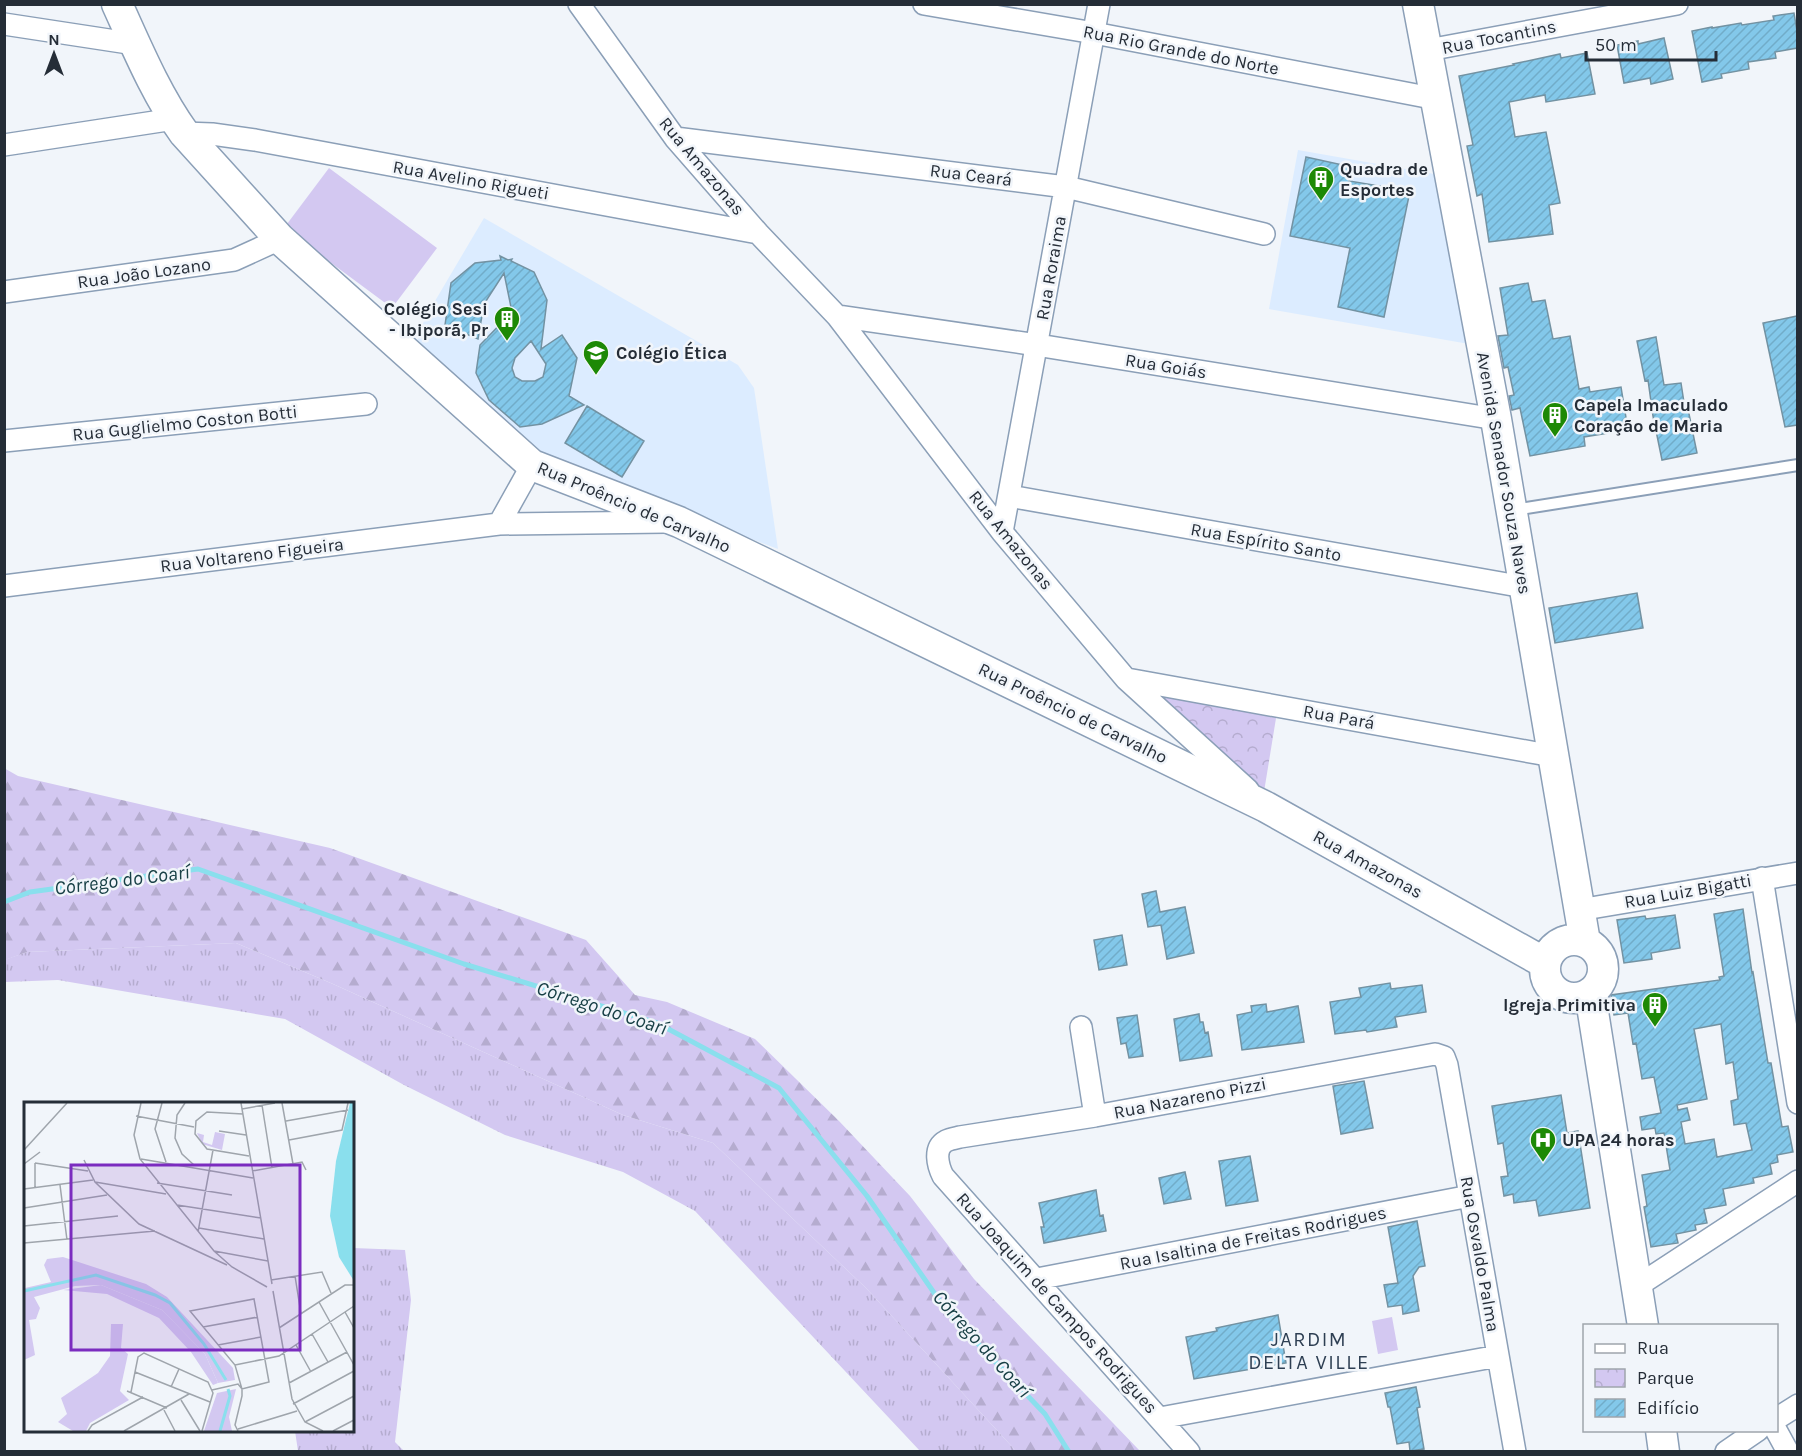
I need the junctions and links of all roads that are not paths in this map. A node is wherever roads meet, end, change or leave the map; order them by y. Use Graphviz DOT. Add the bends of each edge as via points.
graph roads {
  1 [pos="117,4"];
  2 [pos="579,4"];
  3 [pos="924,4"];
  4 [pos="983,4"];
  5 [pos="1099,4"];
  6 [pos="1418,4"];
  7 [pos="1677,4"];
  8 [pos="1583,13"];
  9 [pos="1010,19"];
  10 [pos="4,24"];
  11 [pos="1094,33"];
  12 [pos="135,44"];
  13 [pos="1428,50"];
  14 [pos="1437,99"];
  15 [pos="179,126"];
  16 [pos="675,138"];
  17 [pos="4,146"];
  18 [pos="1066,187"];
  19 [pos="758,233"];
  20 [pos="1264,234"];
  21 [pos="280,239"];
  22 [pos="4,292"];
  23 [pos="837,316"];
  24 [pos="1036,345"];
  25 [pos="366,404"];
  26 [pos="1496,419"];
  27 [pos="4,441"];
  28 [pos="532,465"];
  29 [pos="1797,465"];
  30 [pos="1009,496"];
  31 [pos="1511,511"];
  32 [pos="679,522"];
  33 [pos="499,524"];
  34 [pos="1002,532"];
  35 [pos="4,586"];
  36 [pos="1524,587"];
  37 [pos="1126,679"];
  38 [pos="1553,756"];
  39 [pos="1266,807"];
  40 [pos="1797,873"];
  41 [pos="1762,878"];
  42 [pos="1579,910"];
  43 [pos="1585,942"];
  44 [pos="1545,963"];
  45 [pos="1590,993"];
  46 [pos="1081,1027"];
  47 [pos="1444,1057"];
  48 [pos="1797,1103"];
  49 [pos="1095,1116"];
  50 [pos="939,1149"];
  51 [pos="1797,1181"];
  52 [pos="1470,1196"];
  53 [pos="1036,1280"];
  54 [pos="1636,1287"];
  55 [pos="1642,1324"];
  56 [pos="1498,1356"];
  57 [pos="1797,1405"];
  58 [pos="1160,1418"];
  59 [pos="1778,1418"];
  60 [pos="1661,1432"];
  61 [pos="1756,1432"];
  62 [pos="1777,1432"];
  63 [pos="1190,1452"];
  64 [pos="1515,1452"];
  65 [pos="1664,1452"];
  66 [pos="1726,1452"];
  67 [pos="1788,1452"];
  1 -- 12 [label="street, Rua Proêncio de Carvalho"];
  2 -- 16 [label="street, Rua Amazonas"];
  3 -- 9 [label="street, Rua Rio Grande do Norte"];
  4 -- 9 [label="street"];
  5 -- 11 [label="street, Rua Roraima"];
  6 -- 13 [label="street, Avenida Senador Souza Naves"];
  7 -- 8 [label="street, Rua Tocantins"];
  8 -- 13 [label="street, Rua Tocantins"];
  9 -- 11 [label="street, Rua Rio Grande do Norte"];
  10 -- 12 [label="street"];
  11 -- 14 [label="street, Rua Rio Grande do Norte"];
  11 -- 18 [label="street, Rua Roraima"];
  12 -- 15 [label="street, Rua Proêncio de Carvalho"];
  13 -- 14 [label="street, Avenida Senador Souza Naves"];
  14 -- 26 [label="street, Avenida Senador Souza Naves"];
  15 -- 17 [label="street, Rua Avelino Rigueti"];
  15 -- 19 [label="street, Rua Avelino Rigueti"];
  15 -- 21 [label="street, Rua Proêncio de Carvalho"];
  16 -- 18 [label="street, Rua Ceará"];
  16 -- 19 [label="street, Rua Amazonas"];
  18 -- 20 [label="street, Rua Ceará"];
  18 -- 24 [label="street, Rua Roraima"];
  19 -- 23 [label="street, Rua Amazonas"];
  21 -- 22 [label="street, Rua João Lozano" via="234,260"];
  21 -- 28 [label="street, Rua Proêncio de Carvalho"];
  23 -- 24 [label="street, Rua Goiás"];
  23 -- 34 [label="street, Rua Amazonas"];
  24 -- 26 [label="street, Rua Goiás"];
  24 -- 30 [label="street, Rua Roraima"];
  25 -- 27 [label="street, Rua Guglielmo Coston Botti"];
  26 -- 31 [label="street, Avenida Senador Souza Naves"];
  28 -- 32 [label="street, Rua Proêncio de Carvalho"];
  28 -- 33 [label="street"];
  29 -- 31 [label="lane"];
  30 -- 34 [label="street, Rua Roraima"];
  30 -- 36 [label="street, Rua Espírito Santo"];
  31 -- 36 [label="street, Avenida Senador Souza Naves"];
  32 -- 33 [label="street, Rua Voltareno Figueira"];
  32 -- 39 [label="street, Rua Proêncio de Carvalho"];
  33 -- 35 [label="street, Rua Voltareno Figueira"];
  34 -- 37 [label="street, Rua Amazonas"];
  36 -- 38 [label="street, Avenida Senador Souza Naves"];
  37 -- 38 [label="street, Rua Pará"];
  37 -- 39 [label="street, Rua Amazonas"];
  38 -- 42 [label="street, Avenida Senador Souza Naves"];
  39 -- 44 [label="street, Rua Amazonas"];
  40 -- 41 [label="street, Rua Luiz Bigatti"];
  41 -- 42 [label="street, Rua Luiz Bigatti"];
  41 -- 48 [label="street"];
  42 -- 43 [label="street, Avenida Senador Souza Naves"];
  43 -- 44 [label="street" via="1560,943"];
  43 -- 45 [label="street" via="1600,956 1603,970 1600,983"];
  44 -- 45 [label="street" via="1545,973 1554,990 1571,998"];
  45 -- 54 [label="street"];
  46 -- 49 [label="street"];
  47 -- 49 [label="street, Rua Nazareno Pizzi" via="1427,1054"];
  47 -- 52 [label="street, Rua Osvaldo Palma"];
  49 -- 50 [label="street, Rua Nazareno Pizzi" via="960,1137 944,1141"];
  50 -- 53 [label="street, Rua Joaquim de Campos Rodrigues" via="938,1164 943,1176"];
  51 -- 54 [label="street"];
  52 -- 53 [label="street, Rua Isaltina de Freitas Rodrigues"];
  52 -- 56 [label="street, Rua Osvaldo Palma"];
  53 -- 58 [label="street, Rua Joaquim de Campos Rodrigues"];
  54 -- 55 [label="street"];
  56 -- 58 [label="street"];
  56 -- 64 [label="street, Rua Osvaldo Palma"];
  57 -- 59 [label="street"];
  58 -- 63 [label="street, Rua Joaquim de Campos Rodrigues"];
  60 -- 65 [label="street"];
  61 -- 66 [label="street"];
  62 -- 67 [label="street"];
}
